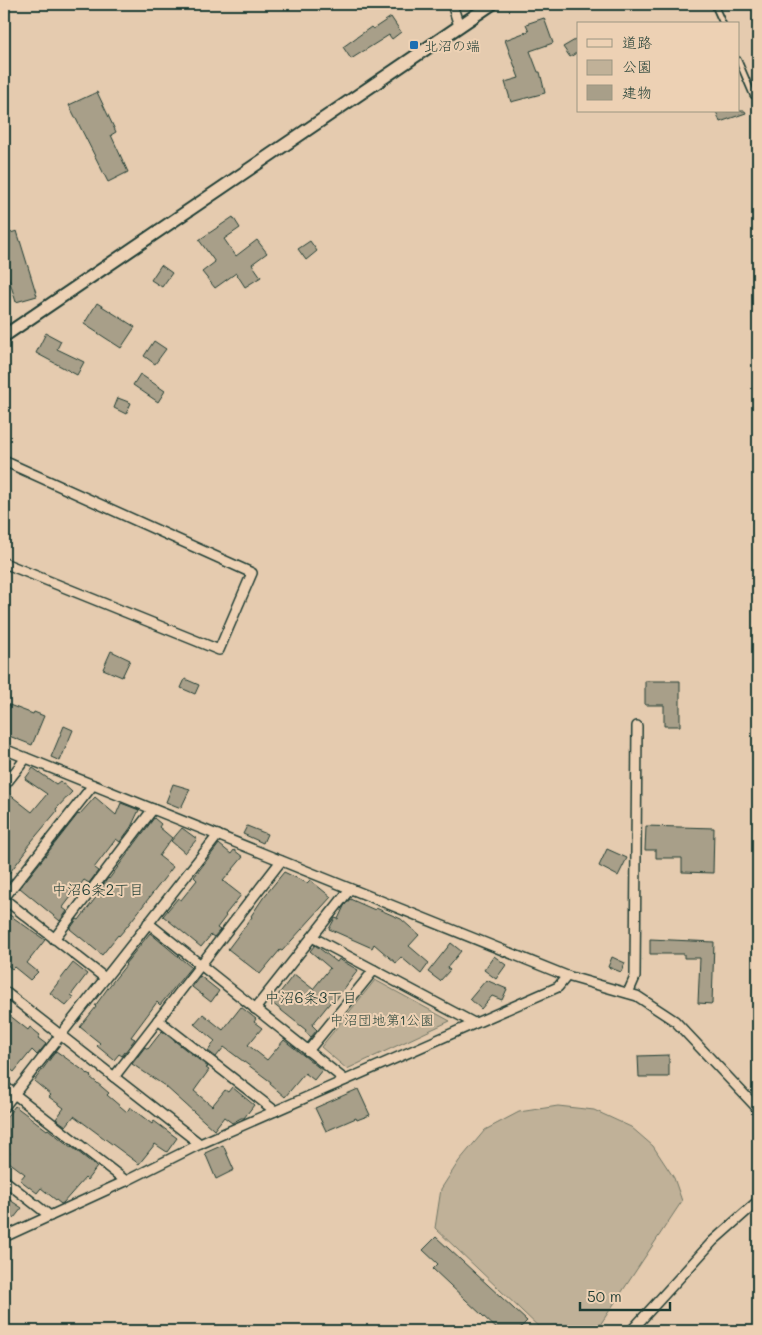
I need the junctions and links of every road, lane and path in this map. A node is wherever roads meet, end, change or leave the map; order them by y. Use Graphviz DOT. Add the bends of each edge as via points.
graph roads {
  1 [pos="452,4"];
  2 [pos="492,4"];
  3 [pos="714,4"];
  4 [pos="722,22"];
  5 [pos="459,26"];
  6 [pos="740,65"];
  7 [pos="758,93"];
  8 [pos="4,336"];
  9 [pos="4,462"];
  10 [pos="4,563"];
  11 [pos="637,726"];
  12 [pos="4,749"];
  13 [pos="26,758"];
  14 [pos="93,785"];
  15 [pos="4,786"];
  16 [pos="154,810"];
  17 [pos="218,835"];
  18 [pos="281,861"];
  19 [pos="350,889"];
  20 [pos="4,899"];
  21 [pos="148,923"];
  22 [pos="312,937"];
  23 [pos="54,939"];
  24 [pos="200,965"];
  25 [pos="374,970"];
  26 [pos="567,976"];
  27 [pos="105,978"];
  28 [pos="4,992"];
  29 [pos="628,993"];
  30 [pos="255,1009"];
  31 [pos="158,1020"];
  32 [pos="474,1022"];
  33 [pos="60,1035"];
  34 [pos="308,1051"];
  35 [pos="114,1077"];
  36 [pos="345,1080"];
  37 [pos="4,1086"];
  38 [pos="14,1094"];
  39 [pos="4,1107"];
  40 [pos="758,1109"];
  41 [pos="275,1111"];
  42 [pos="200,1144"];
  43 [pos="4,1180"];
  44 [pos="126,1181"];
  45 [pos="758,1201"];
  46 [pos="50,1216"];
  47 [pos="4,1237"];
  48 [pos="631,1331"];
  1 -- 5 [label="street"];
  2 -- 5 [label="street"];
  3 -- 4 [label="lane"];
  5 -- 8 [label="street"];
  6 -- 7 [label="lane" via="753,95"];
  9 -- 10 [label="street" via="252,573 219,650"];
  11 -- 29 [label="street" via="635,977"];
  12 -- 13 [label="street"];
  13 -- 14 [label="street"];
  13 -- 15 [label="street"];
  14 -- 16 [label="street"];
  14 -- 20 [label="street"];
  16 -- 17 [label="street"];
  16 -- 23 [label="street"];
  17 -- 18 [label="street"];
  17 -- 21 [label="street"];
  18 -- 19 [label="street"];
  18 -- 24 [label="street"];
  19 -- 22 [label="street"];
  19 -- 26 [label="street"];
  20 -- 23 [label="street"];
  21 -- 24 [label="street"];
  21 -- 27 [label="street"];
  22 -- 25 [label="street"];
  22 -- 30 [label="street"];
  23 -- 27 [label="street"];
  24 -- 30 [label="street"];
  24 -- 31 [label="street"];
  25 -- 32 [label="street"];
  25 -- 34 [label="street"];
  26 -- 29 [label="street"];
  26 -- 32 [label="street" via="558,987"];
  27 -- 33 [label="street"];
  28 -- 33 [label="street"];
  29 -- 40 [label="street" via="675,1021"];
  30 -- 34 [label="street"];
  31 -- 35 [label="street"];
  31 -- 41 [label="street"];
  32 -- 36 [label="street"];
  33 -- 35 [label="street"];
  33 -- 38 [label="street"];
  34 -- 36 [label="street"];
  35 -- 42 [label="street"];
  36 -- 41 [label="street"];
  37 -- 38 [label="street"];
  38 -- 39 [label="street"];
  38 -- 44 [label="street"];
  41 -- 42 [label="street"];
  42 -- 44 [label="street"];
  43 -- 46 [label="street"];
  44 -- 46 [label="street"];
  45 -- 48 [label="street" via="713,1241"];
  46 -- 47 [label="street"];
}
